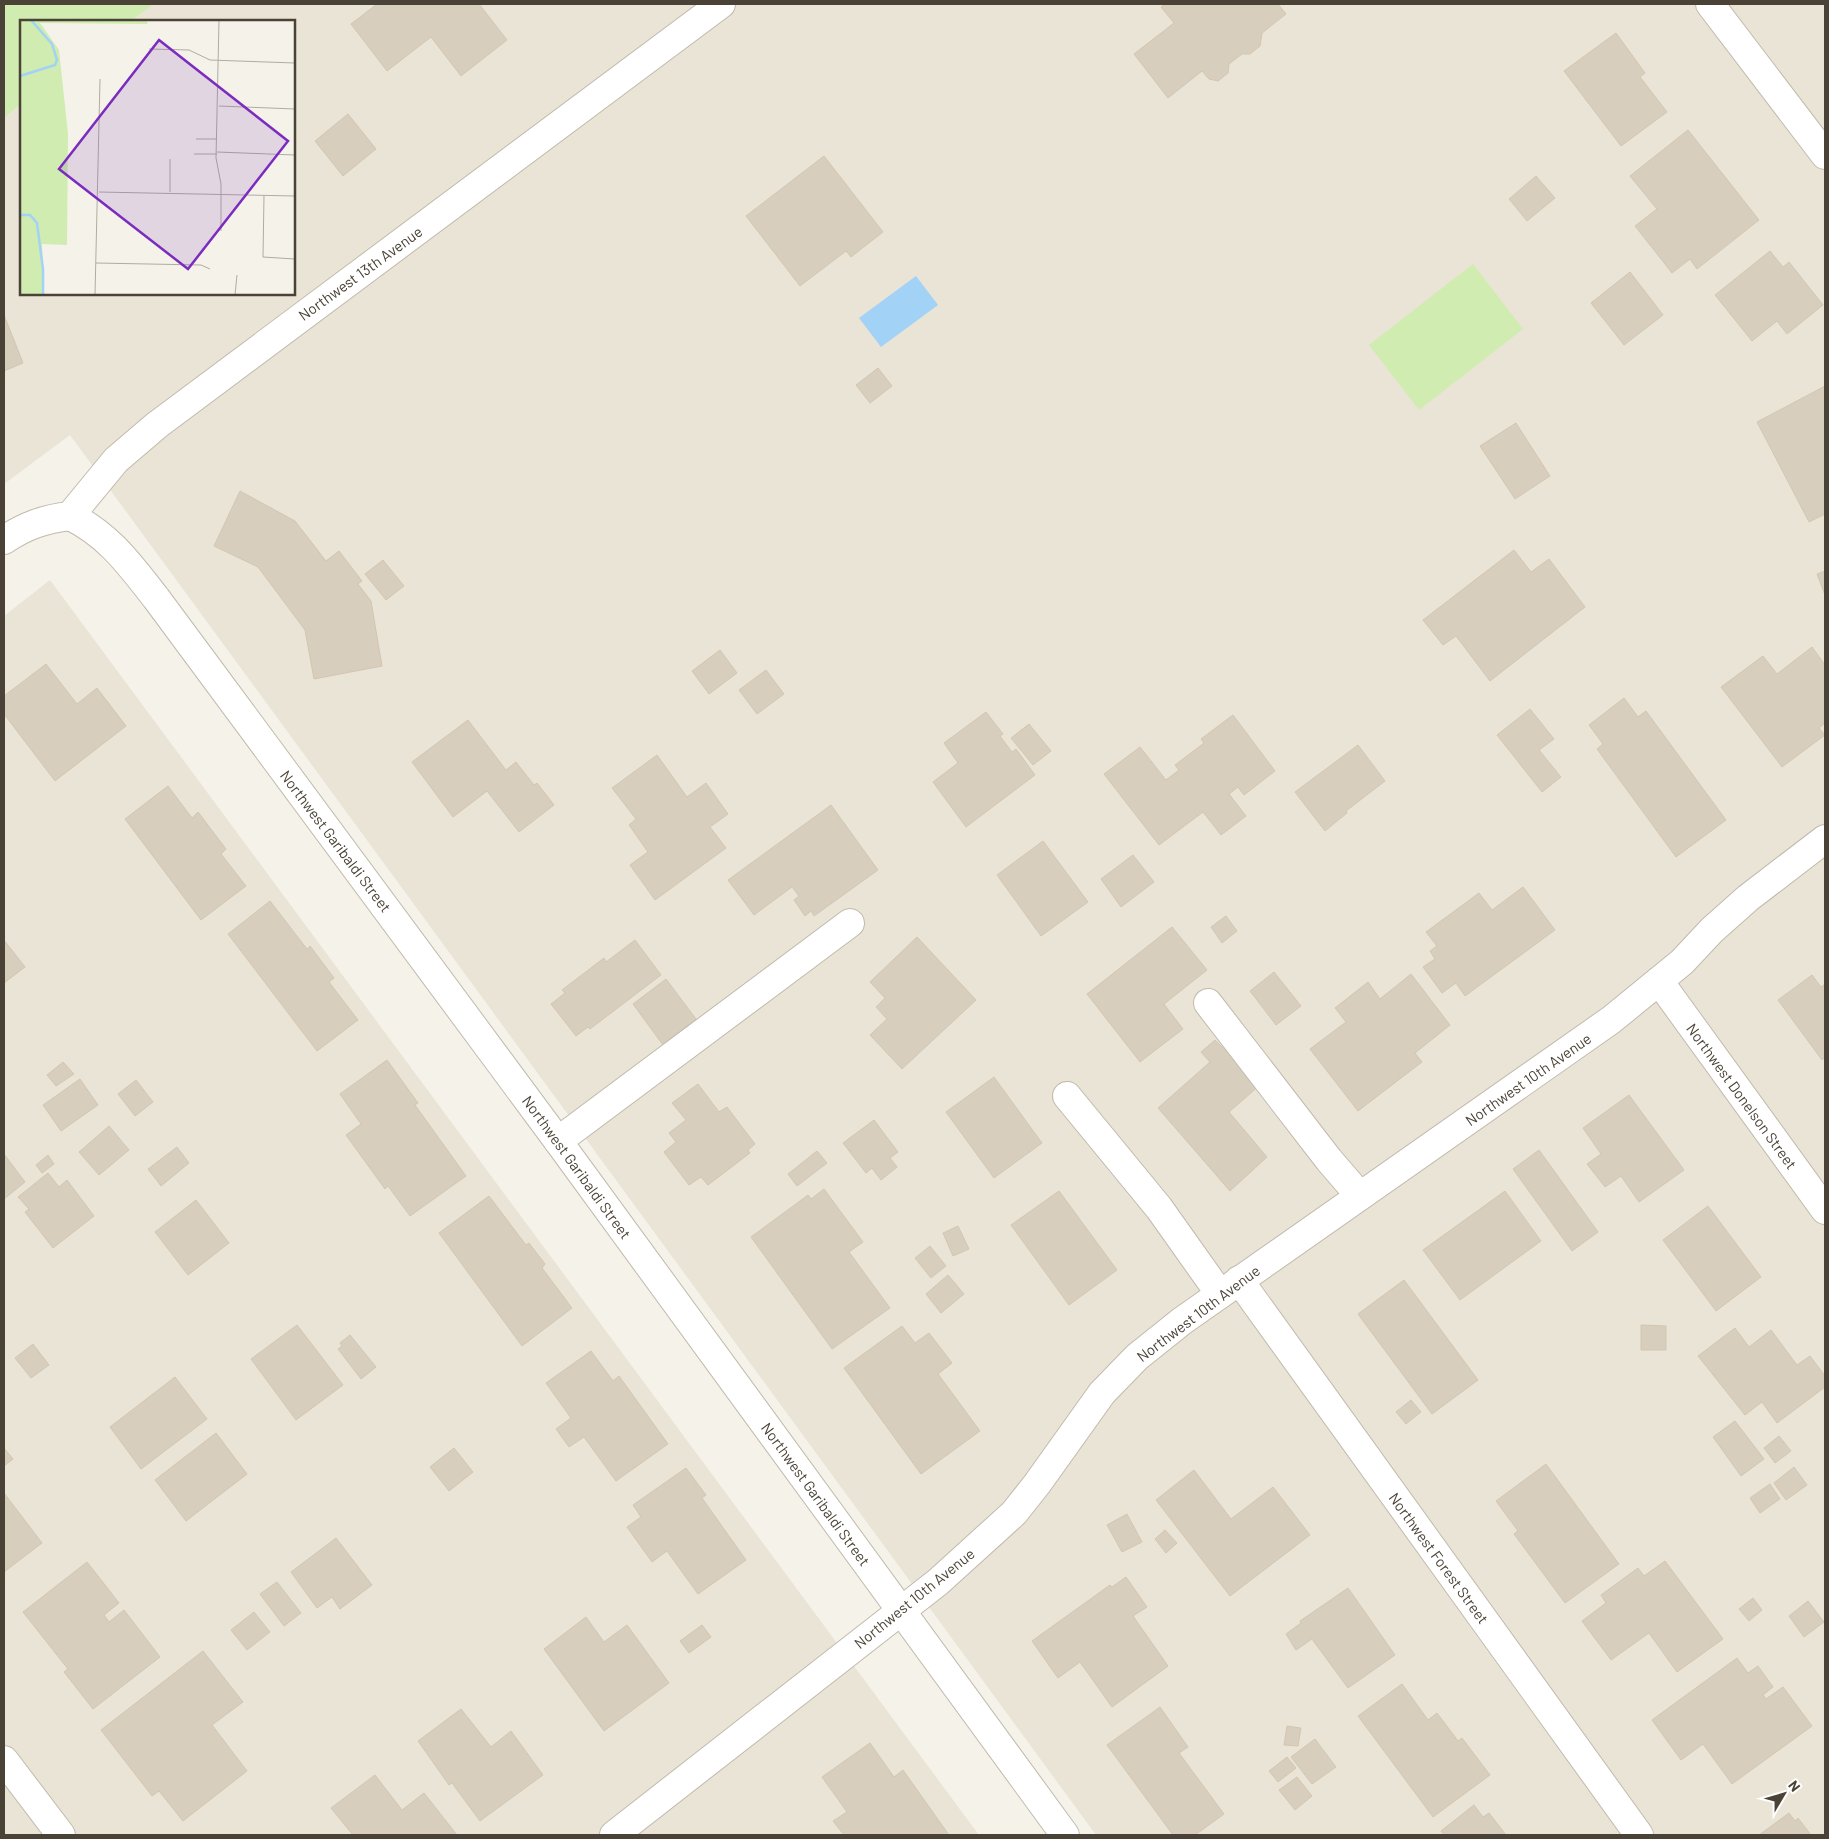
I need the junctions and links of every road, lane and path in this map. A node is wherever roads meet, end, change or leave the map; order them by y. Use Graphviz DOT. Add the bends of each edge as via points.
graph roads {
  1 [pos="721,4"];
  2 [pos="1710,4"];
  3 [pos="1825,155"];
  4 [pos="70,516"];
  5 [pos="4,540"];
  6 [pos="1825,839"];
  7 [pos="850,923"];
  8 [pos="1659,981"];
  9 [pos="1208,1003"];
  10 [pos="1067,1096"];
  11 [pos="558,1142"];
  12 [pos="1360,1196"];
  13 [pos="1825,1210"];
  14 [pos="1230,1287"];
  15 [pos="901,1610"];
  16 [pos="4,1760"];
  17 [pos="61,1835"];
  18 [pos="614,1835"];
  19 [pos="1065,1835"];
  20 [pos="1639,1835"];
  1 -- 4 [label="street, Northwest 13th Avenue" via="156,425 116,460"];
  2 -- 3 [label="street"];
  4 -- 5 [label="street" via="27,526"];
  4 -- 11 [label="street, Northwest Garibaldi Street" via="91,526 133,569"];
  6 -- 8 [label="street, Northwest 10th Avenue" via="1748,898"];
  7 -- 11 [label="street"];
  8 -- 12 [label="street, Northwest 10th Avenue" via="1611,1020"];
  8 -- 13 [label="street, Northwest Donelson Street"];
  9 -- 12 [label="street" via="1328,1160"];
  10 -- 14 [label="street, Northwest Forest Street" via="1159,1208"];
  11 -- 15 [label="street, Northwest Garibaldi Street"];
  12 -- 14 [label="street, Northwest 10th Avenue"];
  14 -- 15 [label="street, Northwest 10th Avenue" via="1137,1357 1102,1393 1014,1513 938,1582"];
  14 -- 20 [label="street, Northwest Forest Street"];
  15 -- 18 [label="street, Northwest 10th Avenue"];
  15 -- 19 [label="street, Northwest Garibaldi Street"];
  16 -- 17 [label="street"];
}
